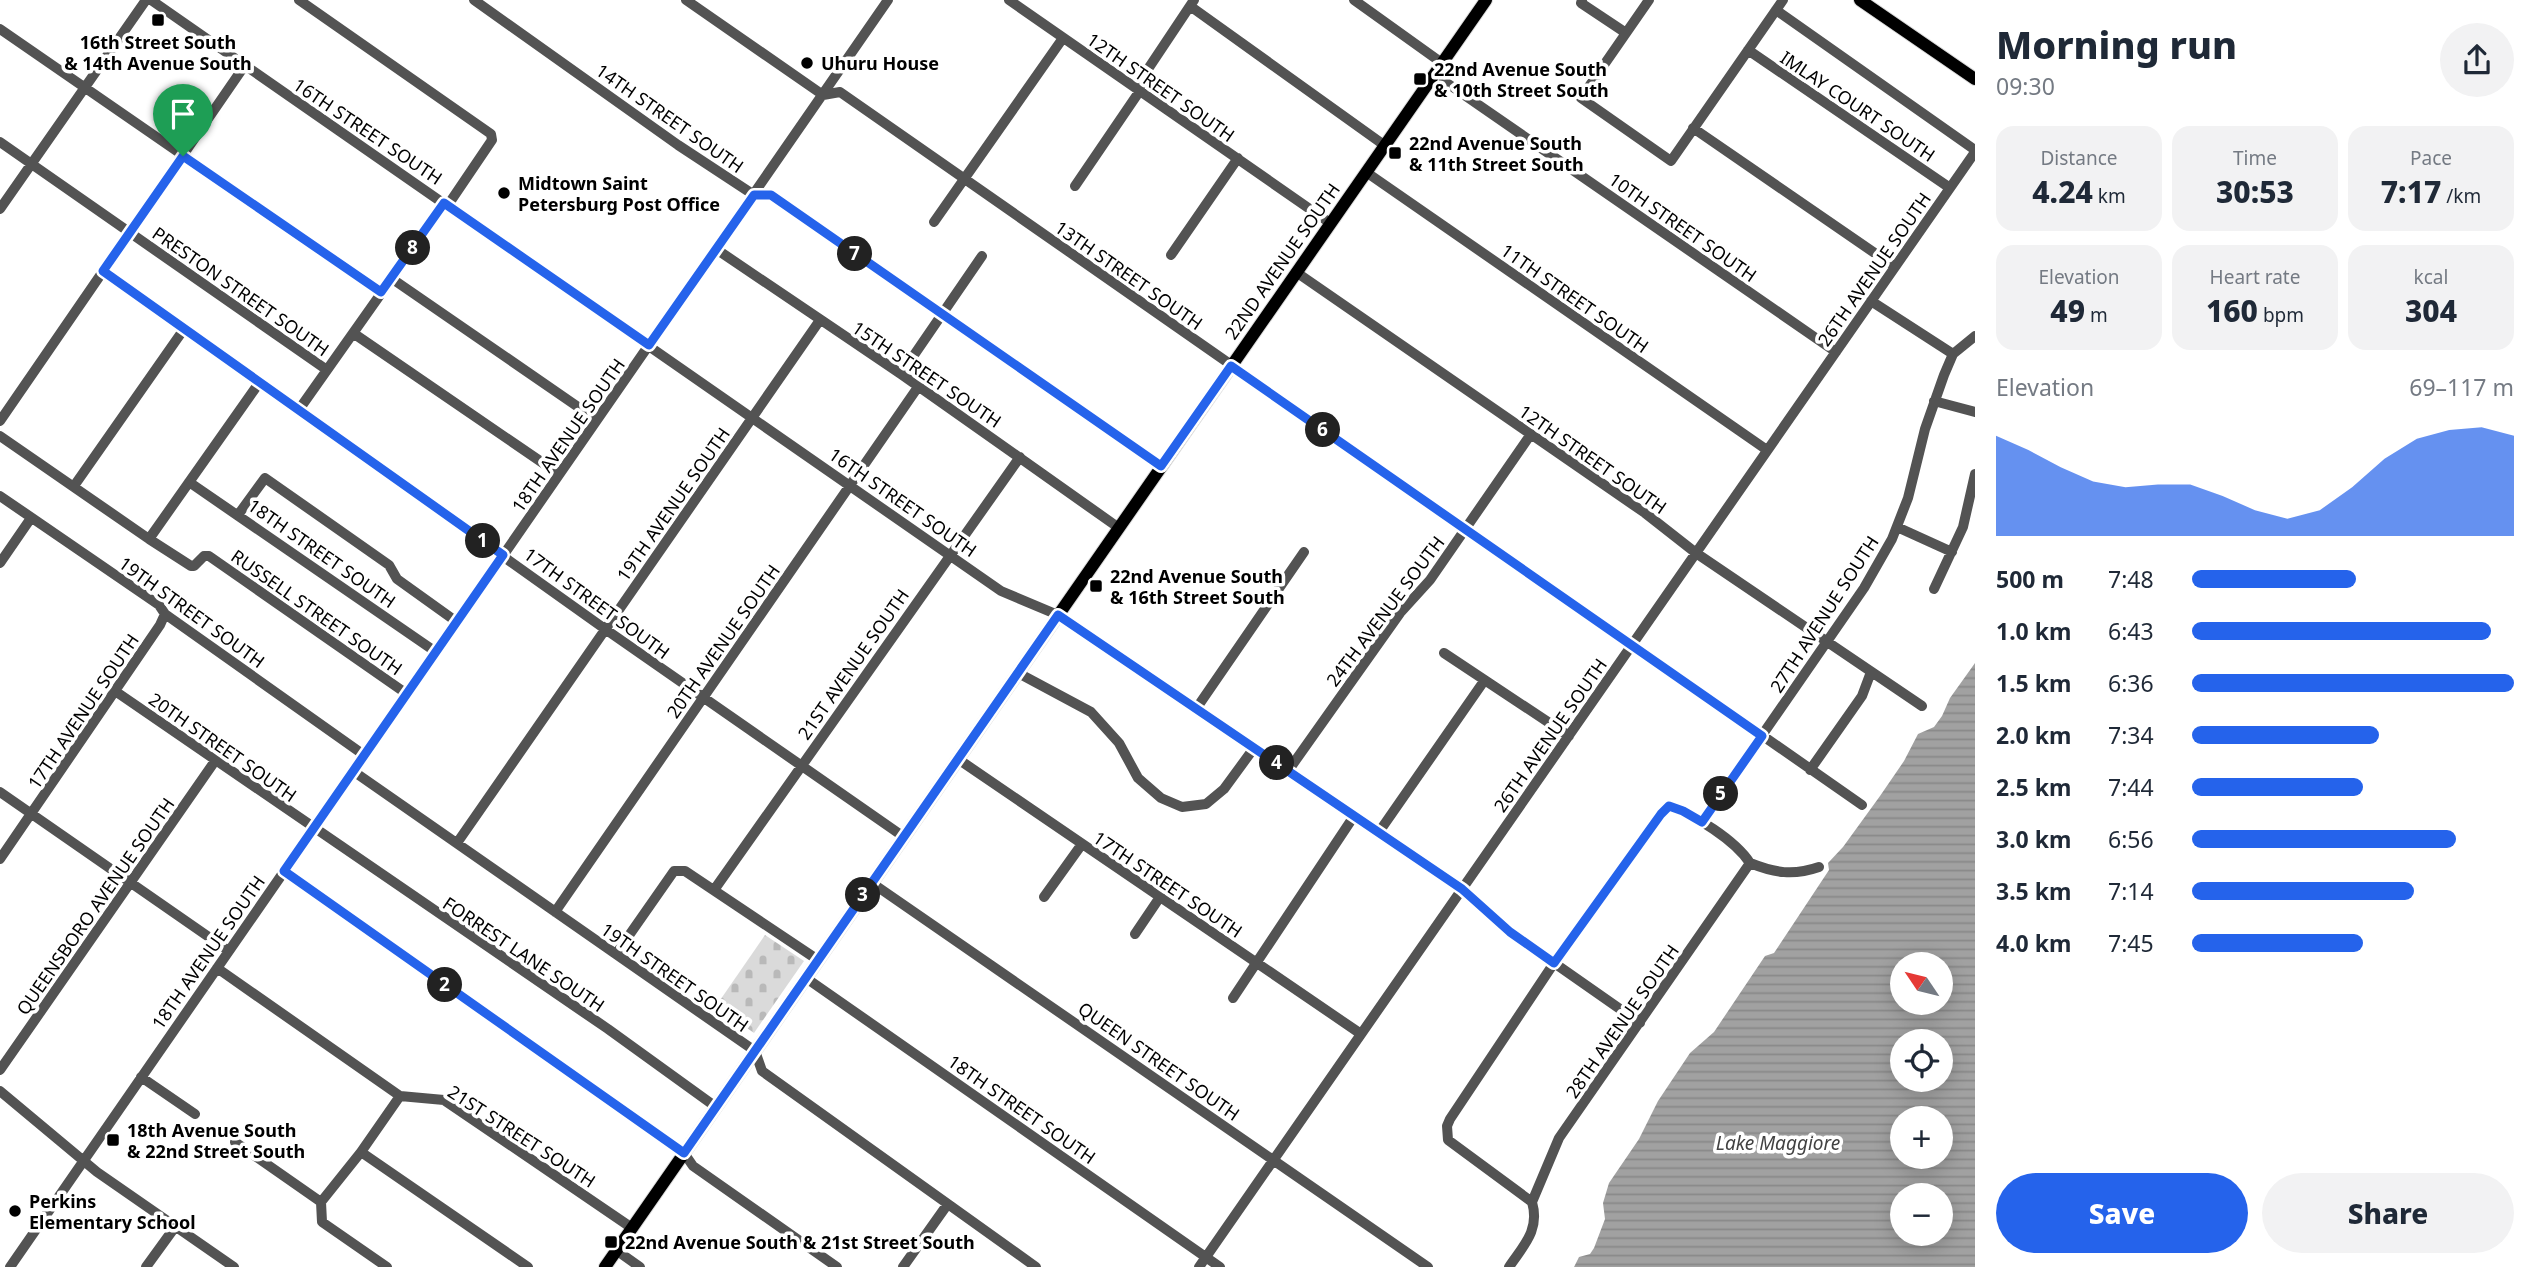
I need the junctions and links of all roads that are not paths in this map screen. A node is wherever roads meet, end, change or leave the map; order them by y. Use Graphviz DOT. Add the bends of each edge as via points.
graph roads {
  1 [pos="146,0"];
  2 [pos="151,0"];
  3 [pos="299,0"];
  4 [pos="474,0"];
  5 [pos="686,0"];
  6 [pos="888,0"];
  7 [pos="1009,0"];
  8 [pos="1354,0"];
  9 [pos="1486,0"];
  10 [pos="1583,0"];
  11 [pos="1649,0"];
  12 [pos="1783,0"];
  13 [pos="1860,0"];
  14 [pos="1192,3"];
  15 [pos="1776,10"];
  16 [pos="0,29"];
  17 [pos="1626,33"];
  18 [pos="1063,38"];
  19 [pos="1748,50"];
  20 [pos="1442,63"];
  21 [pos="245,65"];
  22 [pos="1975,79"];
  23 [pos="85,87"];
  24 [pos="1139,92"];
  25 [pos="823,95"];
  26 [pos="1693,128"];
  27 [pos="0,142"];
  28 [pos="1384,145"];
  29 [pos="1975,151"];
  30 [pos="183,156"];
  31 [pos="1238,159"];
  32 [pos="31,163"];
  33 [pos="1366,172"];
  34 [pos="964,178"];
  35 [pos="1075,186"];
  36 [pos="1950,188"];
  37 [pos="754,195"];
  38 [pos="446,204"];
  39 [pos="0,209"];
  40 [pos="934,222"];
  41 [pos="1330,223"];
  42 [pos="129,233"];
  43 [pos="716,249"];
  44 [pos="1171,255"];
  45 [pos="982,256"];
  46 [pos="1895,267"];
  47 [pos="103,271"];
  48 [pos="1296,272"];
  49 [pos="391,278"];
  50 [pos="381,292"];
  51 [pos="1871,301"];
  52 [pos="943,314"];
  53 [pos="820,320"];
  54 [pos="184,329"];
  55 [pos="353,333"];
  56 [pos="1975,337"];
  57 [pos="649,345"];
  58 [pos="1836,352"];
  59 [pos="1953,354"];
  60 [pos="1231,366"];
  61 [pos="327,370"];
  62 [pos="901,374"];
  63 [pos="259,383"];
  64 [pos="918,387"];
  65 [pos="1934,401"];
  66 [pos="298,411"];
  67 [pos="1975,412"];
  68 [pos="753,416"];
  69 [pos="597,420"];
  70 [pos="0,421"];
  71 [pos="1531,434"];
  72 [pos="0,436"];
  73 [pos="1767,450"];
  74 [pos="1020,457"];
  75 [pos="1161,466"];
  76 [pos="559,474"];
  77 [pos="1975,474"];
  78 [pos="189,482"];
  79 [pos="851,485"];
  80 [pos="74,486"];
  81 [pos="0,496"];
  82 [pos="238,515"];
  83 [pos="31,518"];
  84 [pos="1897,527"];
  85 [pos="1119,528"];
  86 [pos="1465,530"];
  87 [pos="149,539"];
  88 [pos="1304,552"];
  89 [pos="1952,552"];
  90 [pos="1696,553"];
  91 [pos="950,554"];
  92 [pos="503,555"];
  93 [pos="0,564"];
  94 [pos="1934,589"];
  95 [pos="165,614"];
  96 [pos="1058,615"];
  97 [pos="457,622"];
  98 [pos="605,629"];
  99 [pos="1828,641"];
  100 [pos="1631,646"];
  101 [pos="436,652"];
  102 [pos="1444,653"];
  103 [pos="1871,672"];
  104 [pos="1017,673"];
  105 [pos="1484,681"];
  106 [pos="115,691"];
  107 [pos="407,694"];
  108 [pos="703,697"];
  109 [pos="1922,706"];
  110 [pos="1196,709"];
  111 [pos="1569,736"];
  112 [pos="1762,736"];
  113 [pos="1254,748"];
  114 [pos="364,755"];
  115 [pos="958,759"];
  116 [pos="215,761"];
  117 [pos="801,766"];
  118 [pos="1810,770"];
  119 [pos="353,771"];
  120 [pos="1288,771"];
  121 [pos="0,792"];
  122 [pos="1862,805"];
  123 [pos="31,814"];
  124 [pos="1354,816"];
  125 [pos="1702,822"];
  126 [pos="313,829"];
  127 [pos="1379,832"];
  128 [pos="904,837"];
  129 [pos="457,844"];
  130 [pos="1082,844"];
  131 [pos="0,859"];
  132 [pos="1750,863"];
  133 [pos="1819,867"];
  134 [pos="284,871"];
  135 [pos="130,883"];
  136 [pos="872,883"];
  137 [pos="1462,889"];
  138 [pos="714,890"];
  139 [pos="1044,897"];
  140 [pos="1160,897"];
  141 [pos="555,912"];
  142 [pos="1135,934"];
  143 [pos="229,951"];
  144 [pos="616,954"];
  145 [pos="818,960"];
  146 [pos="1256,963"];
  147 [pos="1554,963"];
  148 [pos="217,968"];
  149 [pos="806,978"];
  150 [pos="1233,998"];
  151 [pos="1640,1023"];
  152 [pos="1361,1034"];
  153 [pos="755,1051"];
  154 [pos="0,1070"];
  155 [pos="141,1077"];
  156 [pos="0,1091"];
  157 [pos="400,1096"];
  158 [pos="716,1107"];
  159 [pos="195,1114"];
  160 [pos="235,1142"];
  161 [pos="361,1152"];
  162 [pos="684,1153"];
  163 [pos="83,1160"];
  164 [pos="1274,1160"];
  165 [pos="321,1202"];
  166 [pos="1532,1202"];
  167 [pos="947,1205"];
  168 [pos="175,1227"];
  169 [pos="632,1228"];
  170 [pos="616,1250"];
  171 [pos="1206,1257"];
  172 [pos="10,1267"];
  173 [pos="146,1267"];
  174 [pos="233,1267"];
  175 [pos="387,1267"];
  176 [pos="528,1267"];
  177 [pos="605,1267"];
  178 [pos="640,1267"];
  179 [pos="836,1267"];
  180 [pos="903,1267"];
  181 [pos="1036,1267"];
  182 [pos="1199,1267"];
  183 [pos="1220,1267"];
  184 [pos="1428,1267"];
  185 [pos="1509,1267"];
  1 -- 23 [label="street"];
  2 -- 21 [label="street, 16TH STREET SOUTH"];
  3 -- 38 [label="street" via="489,132 492,140"];
  4 -- 37 [label="street, 14TH STREET SOUTH"];
  5 -- 25 [label="street, 13TH STREET SOUTH"];
  6 -- 25 [label="street, 18TH AVENUE SOUTH"];
  7 -- 18 [label="street, 12TH STREET SOUTH"];
  8 -- 20 [label="street, 10TH STREET SOUTH"];
  9 -- 20 [label="main road, 22ND AVENUE SOUTH"];
  10 -- 17 [label="street" via="1581,3"];
  11 -- 17 [label="street"];
  12 -- 15 [label="street"];
  13 -- 22 [label="main road"];
  14 -- 24 [label="street" via="1142,78"];
  14 -- 28 [label="street"];
  15 -- 19 [label="street"];
  15 -- 29 [label="street"];
  16 -- 23 [label="street"];
  17 -- 26 [label="street" via="1581,98 1671,161"];
  18 -- 24 [label="street, 12TH STREET SOUTH"];
  18 -- 34 [label="street"];
  19 -- 26 [label="street"];
  19 -- 36 [label="street, IMLAY COURT SOUTH"];
  20 -- 28 [label="main road, 22ND AVENUE SOUTH"];
  20 -- 58 [label="street, 10TH STREET SOUTH" via="1444,81"];
  21 -- 30 [label="street"];
  21 -- 38 [label="street, 16TH STREET SOUTH"];
  23 -- 30 [label="street"];
  23 -- 32 [label="street"];
  24 -- 31 [label="street, 12TH STREET SOUTH"];
  24 -- 35 [label="street"];
  25 -- 34 [label="street, 13TH STREET SOUTH" via="840,92"];
  25 -- 37 [label="street, 18TH AVENUE SOUTH"];
  26 -- 46 [label="street"];
  27 -- 32 [label="street, PRESTON STREET SOUTH"];
  28 -- 33 [label="main road, 22ND AVENUE SOUTH"];
  29 -- 36 [label="street, 26TH AVENUE SOUTH"];
  30 -- 42 [label="street"];
  30 -- 50 [label="street"];
  31 -- 41 [label="street, 12TH STREET SOUTH"];
  31 -- 44 [label="street"];
  32 -- 39 [label="street"];
  32 -- 42 [label="street, PRESTON STREET SOUTH"];
  33 -- 41 [label="main road, 22ND AVENUE SOUTH"];
  33 -- 73 [label="street, 11TH STREET SOUTH"];
  34 -- 40 [label="street"];
  34 -- 60 [label="street, 13TH STREET SOUTH"];
  36 -- 46 [label="street, 26TH AVENUE SOUTH"];
  37 -- 43 [label="street, 18TH AVENUE SOUTH"];
  37 -- 52 [label="street, 14TH STREET SOUTH" via="771,195"];
  38 -- 49 [label="street"];
  38 -- 57 [label="street, 16TH STREET SOUTH"];
  41 -- 48 [label="main road, 22ND AVENUE SOUTH"];
  42 -- 47 [label="street"];
  42 -- 61 [label="street, PRESTON STREET SOUTH"];
  43 -- 53 [label="street, 15TH STREET SOUTH"];
  43 -- 57 [label="street, 18TH AVENUE SOUTH"];
  45 -- 52 [label="street"];
  46 -- 51 [label="street, 26TH AVENUE SOUTH"];
  47 -- 54 [label="street, 17TH STREET SOUTH"];
  47 -- 70 [label="street"];
  48 -- 60 [label="main road, 22ND AVENUE SOUTH"];
  48 -- 71 [label="street, 12TH STREET SOUTH"];
  49 -- 50 [label="street"];
  49 -- 69 [label="street"];
  50 -- 55 [label="street"];
  51 -- 58 [label="street, 26TH AVENUE SOUTH"];
  51 -- 59 [label="street"];
  52 -- 62 [label="street"];
  52 -- 75 [label="street, 14TH STREET SOUTH"];
  53 -- 62 [label="street, 15TH STREET SOUTH"];
  53 -- 68 [label="street, 19TH AVENUE SOUTH"];
  54 -- 63 [label="street, 17TH STREET SOUTH"];
  54 -- 80 [label="street"];
  55 -- 61 [label="street"];
  55 -- 76 [label="street, PRESTON STREET SOUTH"];
  56 -- 59 [label="street"];
  57 -- 68 [label="street, 16TH STREET SOUTH"];
  57 -- 69 [label="street, 18TH AVENUE SOUTH"];
  58 -- 73 [label="street, 26TH AVENUE SOUTH"];
  59 -- 65 [label="street, 27TH AVENUE SOUTH"];
  60 -- 75 [label="main road, 22ND AVENUE SOUTH"];
  60 -- 86 [label="street, 13TH STREET SOUTH"];
  61 -- 66 [label="street"];
  62 -- 64 [label="street, 15TH STREET SOUTH"];
  63 -- 66 [label="street, 17TH STREET SOUTH"];
  63 -- 78 [label="street"];
  64 -- 74 [label="street, 15TH STREET SOUTH"];
  64 -- 79 [label="street, 20TH AVENUE SOUTH"];
  65 -- 67 [label="street"];
  65 -- 84 [label="street, 27TH AVENUE SOUTH"];
  66 -- 92 [label="street, 17TH STREET SOUTH"];
  68 -- 79 [label="street, 16TH STREET SOUTH"];
  68 -- 98 [label="street, 19TH AVENUE SOUTH"];
  69 -- 76 [label="street, 18TH AVENUE SOUTH"];
  71 -- 86 [label="street, 24TH AVENUE SOUTH"];
  71 -- 90 [label="street, 12TH STREET SOUTH"];
  72 -- 80 [label="street, RUSSELL STREET SOUTH"];
  73 -- 90 [label="street, 26TH AVENUE SOUTH"];
  74 -- 85 [label="street, 15TH STREET SOUTH"];
  74 -- 91 [label="street, 21ST AVENUE SOUTH"];
  75 -- 85 [label="main road, 22ND AVENUE SOUTH"];
  76 -- 92 [label="street, 18TH AVENUE SOUTH"];
  77 -- 89 [label="street"];
  78 -- 82 [label="street, 18TH STREET SOUTH"];
  78 -- 87 [label="street"];
  79 -- 91 [label="street, 16TH STREET SOUTH"];
  79 -- 108 [label="street, 20TH AVENUE SOUTH"];
  80 -- 87 [label="street, RUSSELL STREET SOUTH"];
  81 -- 83 [label="street, 19TH STREET SOUTH"];
  82 -- 97 [label="street" via="265,478 389,565 397,579"];
  82 -- 101 [label="street, 18TH STREET SOUTH"];
  83 -- 93 [label="street"];
  83 -- 95 [label="street, 19TH STREET SOUTH" via="159,605"];
  84 -- 89 [label="street"];
  84 -- 99 [label="street, 27TH AVENUE SOUTH"];
  85 -- 96 [label="main road, 22ND AVENUE SOUTH"];
  86 -- 100 [label="street, 13TH STREET SOUTH"];
  86 -- 120 [label="street, 24TH AVENUE SOUTH" via="1430,580 1400,612"];
  87 -- 107 [label="street, RUSSELL STREET SOUTH" via="191,566 209,556"];
  88 -- 110 [label="street"];
  89 -- 94 [label="street"];
  90 -- 99 [label="street, 12TH STREET SOUTH"];
  90 -- 100 [label="street, 26TH AVENUE SOUTH"];
  91 -- 96 [label="street, 16TH STREET SOUTH" via="1002,591"];
  91 -- 117 [label="street, 21ST AVENUE SOUTH"];
  92 -- 97 [label="street, 18TH AVENUE SOUTH"];
  92 -- 98 [label="street, 17TH STREET SOUTH"];
  95 -- 106 [label="street, 17TH AVENUE SOUTH"];
  95 -- 114 [label="street, 19TH STREET SOUTH"];
  96 -- 104 [label="main road, 22ND AVENUE SOUTH"];
  96 -- 110 [label="street, 16TH STREET SOUTH"];
  97 -- 101 [label="street, 18TH AVENUE SOUTH"];
  98 -- 108 [label="street, 17TH STREET SOUTH"];
  98 -- 129 [label="street, 19TH AVENUE SOUTH"];
  99 -- 103 [label="street, 12TH STREET SOUTH"];
  99 -- 112 [label="street, 27TH AVENUE SOUTH"];
  100 -- 111 [label="street, 26TH AVENUE SOUTH"];
  100 -- 112 [label="street, 13TH STREET SOUTH"];
  101 -- 107 [label="street, 18TH AVENUE SOUTH"];
  102 -- 105 [label="street"];
  103 -- 109 [label="street, 12TH STREET SOUTH"];
  103 -- 118 [label="street" via="1862,696"];
  104 -- 113 [label="street" via="1091,712 1119,743 1138,778 1161,798 1182,807 1206,804 1224,789"];
  104 -- 115 [label="main road, 22ND AVENUE SOUTH"];
  105 -- 111 [label="street"];
  105 -- 127 [label="street"];
  106 -- 116 [label="street, 20TH STREET SOUTH"];
  106 -- 123 [label="street, 17TH AVENUE SOUTH"];
  107 -- 114 [label="street, 18TH AVENUE SOUTH"];
  108 -- 117 [label="street, 17TH STREET SOUTH"];
  108 -- 141 [label="street, 20TH AVENUE SOUTH"];
  110 -- 113 [label="street, 16TH STREET SOUTH"];
  111 -- 137 [label="street, 26TH AVENUE SOUTH"];
  112 -- 118 [label="street, 13TH STREET SOUTH"];
  112 -- 125 [label="street, 27TH AVENUE SOUTH"];
  113 -- 120 [label="street, 16TH STREET SOUTH"];
  114 -- 119 [label="street, 18TH AVENUE SOUTH"];
  115 -- 128 [label="main road, 22ND AVENUE SOUTH"];
  115 -- 130 [label="street, 17TH STREET SOUTH"];
  116 -- 126 [label="street, 20TH STREET SOUTH"];
  116 -- 135 [label="street, QUEENSBORO AVENUE SOUTH"];
  117 -- 128 [label="street, 17TH STREET SOUTH"];
  117 -- 138 [label="street, 21ST AVENUE SOUTH"];
  118 -- 122 [label="street, 13TH STREET SOUTH"];
  119 -- 126 [label="street, 18TH AVENUE SOUTH"];
  119 -- 129 [label="street, 19TH STREET SOUTH"];
  120 -- 124 [label="street, 16TH STREET SOUTH"];
  121 -- 123 [label="street"];
  123 -- 131 [label="street, 17TH AVENUE SOUTH"];
  123 -- 135 [label="street"];
  124 -- 127 [label="street, 16TH STREET SOUTH"];
  124 -- 146 [label="street"];
  125 -- 132 [label="street"];
  125 -- 147 [label="street" via="1669,806"];
  126 -- 134 [label="street, 18TH AVENUE SOUTH"];
  126 -- 158 [label="street, FORREST LANE SOUTH"];
  127 -- 137 [label="street, 16TH STREET SOUTH"];
  128 -- 136 [label="main road, 22ND AVENUE SOUTH"];
  129 -- 141 [label="street, 19TH STREET SOUTH"];
  130 -- 139 [label="street"];
  130 -- 140 [label="street, 17TH STREET SOUTH"];
  132 -- 133 [label="street" via="1791,874"];
  132 -- 151 [label="street, 28TH AVENUE SOUTH"];
  134 -- 143 [label="street, 18TH AVENUE SOUTH"];
  134 -- 162 [label="street"];
  135 -- 143 [label="street"];
  135 -- 154 [label="street, QUEENSBORO AVENUE SOUTH"];
  136 -- 145 [label="main road, 22ND AVENUE SOUTH"];
  136 -- 164 [label="street, QUEEN STREET SOUTH"];
  137 -- 147 [label="street, 16TH STREET SOUTH"];
  137 -- 152 [label="street, 26TH AVENUE SOUTH"];
  138 -- 144 [label="street" via="685,871 674,871"];
  138 -- 145 [label="street"];
  140 -- 142 [label="street"];
  140 -- 146 [label="street, 17TH STREET SOUTH"];
  141 -- 144 [label="street, 19TH STREET SOUTH"];
  143 -- 148 [label="street, 18TH AVENUE SOUTH"];
  144 -- 153 [label="street, 19TH STREET SOUTH"];
  145 -- 149 [label="main road, 22ND AVENUE SOUTH"];
  146 -- 150 [label="street"];
  146 -- 152 [label="street, 17TH STREET SOUTH"];
  147 -- 151 [label="street, 16TH STREET SOUTH"];
  147 -- 166 [label="street" via="1447,1126 1448,1140"];
  148 -- 155 [label="street, 18TH AVENUE SOUTH"];
  148 -- 157 [label="street, 21ST STREET SOUTH"];
  149 -- 153 [label="main road, 22ND AVENUE SOUTH"];
  149 -- 171 [label="street, 18TH STREET SOUTH"];
  151 -- 166 [label="street, 28TH AVENUE SOUTH" via="1559,1138"];
  152 -- 164 [label="street, 26TH AVENUE SOUTH"];
  153 -- 158 [label="main road, 22ND AVENUE SOUTH"];
  153 -- 167 [label="street, 19TH STREET SOUTH" via="762,1071"];
  155 -- 159 [label="street"];
  155 -- 163 [label="street, 18TH AVENUE SOUTH"];
  156 -- 163 [label="street"];
  157 -- 161 [label="street"];
  157 -- 169 [label="street, 21ST STREET SOUTH" via="443,1100"];
  158 -- 162 [label="main road, 22ND AVENUE SOUTH"];
  160 -- 165 [label="street"];
  161 -- 165 [label="street"];
  161 -- 176 [label="street"];
  162 -- 169 [label="main road, 22ND AVENUE SOUTH"];
  162 -- 179 [label="street" via="693,1166"];
  163 -- 168 [label="street"];
  163 -- 172 [label="street, 18TH AVENUE SOUTH"];
  164 -- 171 [label="street, 26TH AVENUE SOUTH"];
  164 -- 184 [label="street, QUEEN STREET SOUTH"];
  165 -- 175 [label="street" via="322,1222"];
  166 -- 185 [label="street, 28TH AVENUE SOUTH" via="1533,1231"];
  167 -- 180 [label="street"];
  167 -- 181 [label="street, 19TH STREET SOUTH"];
  168 -- 173 [label="street"];
  168 -- 174 [label="street"];
  169 -- 170 [label="main road, 22ND AVENUE SOUTH"];
  170 -- 177 [label="main road, 22ND AVENUE SOUTH"];
  170 -- 178 [label="street"];
  171 -- 182 [label="street, 26TH AVENUE SOUTH"];
  171 -- 183 [label="street, 18TH STREET SOUTH"];
}
